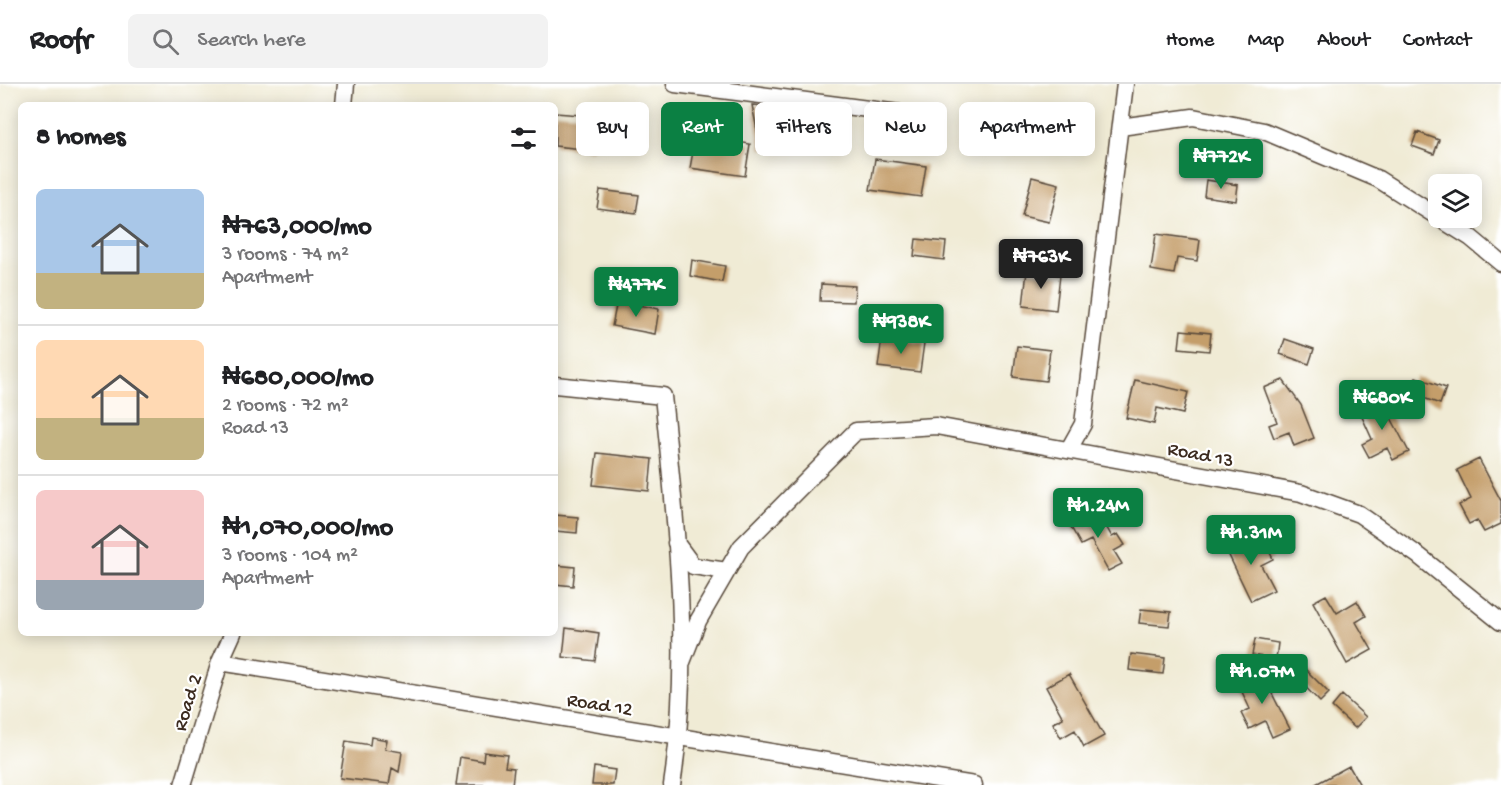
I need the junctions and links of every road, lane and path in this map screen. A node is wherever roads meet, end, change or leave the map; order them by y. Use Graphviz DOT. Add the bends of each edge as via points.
graph roads {
  1 [pos="346,84"];
  2 [pos="675,84"];
  3 [pos="1125,84"];
  4 [pos="344,102"];
  5 [pos="864,108"];
  6 [pos="1120,127"];
  7 [pos="1428,210"];
  8 [pos="1456,228"];
  9 [pos="1501,263"];
  10 [pos="558,385"];
  11 [pos="1069,449"];
  12 [pos="675,542"];
  13 [pos="727,571"];
  14 [pos="1501,622"];
  15 [pos="232,636"];
  16 [pos="220,662"];
  17 [pos="682,662"];
  18 [pos="680,737"];
  19 [pos="183,785"];
  20 [pos="672,785"];
  21 [pos="974,785"];
  1 -- 4 [label="street"];
  2 -- 5 [label="street"];
  3 -- 6 [label="street"];
  6 -- 7 [label="street" via="1193,117 1264,131 1378,179"];
  6 -- 11 [label="street" via="1083,424"];
  8 -- 9 [label="street"];
  10 -- 12 [label="street" via="663,396"];
  11 -- 13 [label="street, Road 13" via="936,426 856,431 741,546"];
  11 -- 14 [label="street, Road 13" via="1301,493 1359,514"];
  12 -- 13 [label="street" via="693,566"];
  12 -- 17 [label="street"];
  13 -- 17 [label="street" via="698,621"];
  15 -- 16 [label="street, Road 2"];
  16 -- 18 [label="street, Road 12"];
  16 -- 19 [label="street, Road 2"];
  17 -- 18 [label="street"];
  18 -- 20 [label="street"];
  18 -- 21 [label="street, Road 12"];
}
